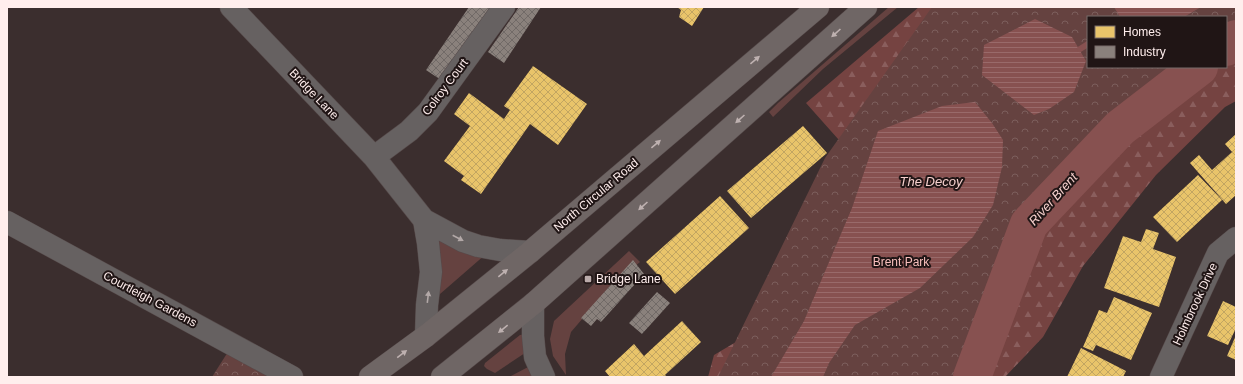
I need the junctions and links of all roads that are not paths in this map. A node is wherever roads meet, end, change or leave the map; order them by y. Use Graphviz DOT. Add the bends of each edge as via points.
graph roads {
  1 [pos="504,7"];
  2 [pos="818,7"];
  3 [pos="866,7"];
  4 [pos="239,9"];
  5 [pos="374,157"];
  6 [pos="424,220"];
  7 [pos="7,222"];
  8 [pos="1236,238"];
  9 [pos="530,252"];
  10 [pos="1227,257"];
  11 [pos="533,304"];
  12 [pos="426,336"];
  13 [pos="292,377"];
  14 [pos="370,377"];
  15 [pos="442,377"];
  16 [pos="447,377"];
  17 [pos="544,377"];
  18 [pos="1161,377"];
  1 -- 5 [label="street, Colroy Court" via="428,112"];
  9 -- 2 [label="highway, North Circular Road, one-way"];
  3 -- 11 [label="highway, one-way"];
  4 -- 5 [label="street, Bridge Lane"];
  5 -- 6 [label="street, Bridge Lane"];
  6 -- 9 [label="street, Bridge Lane, one-way" via="478,246"];
  12 -- 6 [label="street, Bridge Lane, one-way" via="430,272"];
  7 -- 13 [label="street, Courtleigh Gardens"];
  8 -- 10 [label="street, Holmbrook Drive"];
  12 -- 9 [label="highway, North Circular Road, one-way"];
  10 -- 18 [label="street, Holmbrook Drive"];
  11 -- 15 [label="highway, one-way"];
  11 -- 17 [label="street" via="535,357"];
  14 -- 12 [label="highway, North Circular Road, one-way"];
  15 -- 16 [label="street"];
}
